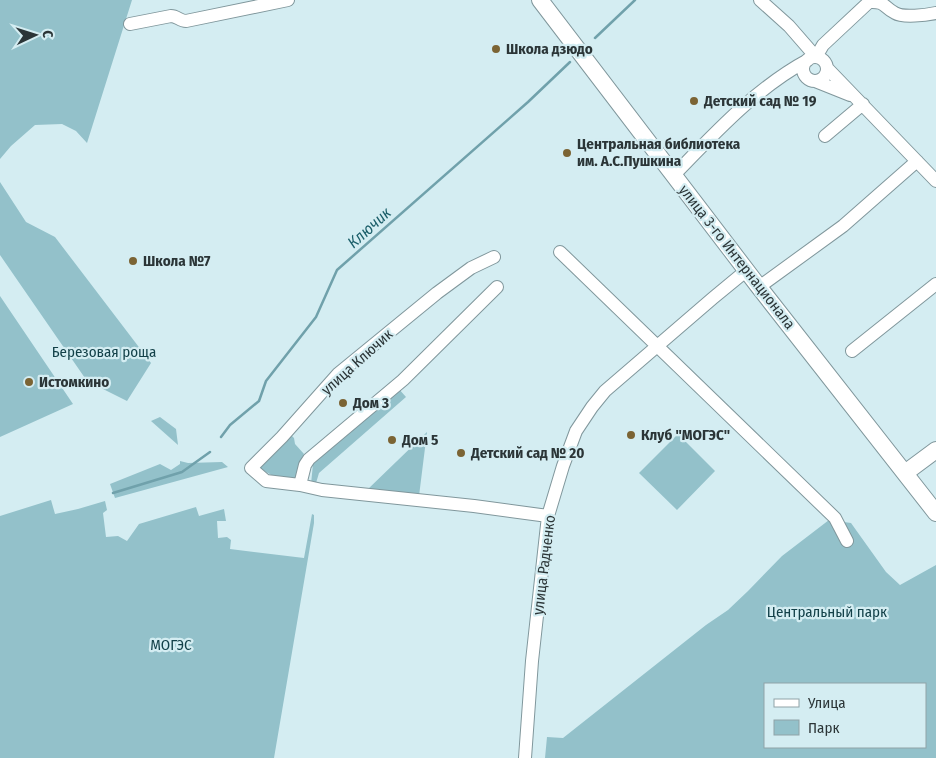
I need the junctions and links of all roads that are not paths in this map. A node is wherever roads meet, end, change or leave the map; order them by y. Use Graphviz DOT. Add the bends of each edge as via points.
graph roads {
  1 [pos="288,0"];
  2 [pos="540,0"];
  3 [pos="760,0"];
  4 [pos="936,13"];
  5 [pos="130,24"];
  6 [pos="812,58"];
  7 [pos="827,68"];
  8 [pos="788,71"];
  9 [pos="810,78"];
  10 [pos="860,101"];
  11 [pos="825,136"];
  12 [pos="917,161"];
  13 [pos="674,175"];
  14 [pos="936,182"];
  15 [pos="560,252"];
  16 [pos="494,257"];
  17 [pos="747,270"];
  18 [pos="936,284"];
  19 [pos="497,287"];
  20 [pos="759,287"];
  21 [pos="657,346"];
  22 [pos="852,351"];
  23 [pos="936,450"];
  24 [pos="905,473"];
  25 [pos="300,486"];
  26 [pos="936,513"];
  27 [pos="548,516"];
  28 [pos="847,541"];
  29 [pos="524,758"];
  1 -- 5 [label="street" via="186,21 171,16"];
  2 -- 13 [label="main road, улица 3-го Интернационала"];
  3 -- 6 [label="street" via="789,26"];
  4 -- 6 [label="street" via="896,14 885,4 870,2"];
  6 -- 7 [label="street" via="823,61"];
  6 -- 8 [label="street"];
  6 -- 9 [label="street" via="804,66"];
  7 -- 9 [label="street" via="825,76 819,80"];
  7 -- 10 [label="street"];
  8 -- 9 [label="street"];
  8 -- 13 [label="street" via="740,109"];
  9 -- 10 [label="street"];
  10 -- 11 [label="street"];
  10 -- 12 [label="street"];
  12 -- 14 [label="street"];
  12 -- 20 [label="street" via="843,226"];
  13 -- 17 [label="main road, улица 3-го Интернационала"];
  15 -- 21 [label="street"];
  16 -- 25 [label="street, улица Ключик" via="471,268 436,293 338,374 251,468 266,481"];
  17 -- 20 [label="main road, улица 3-го Интернационала"];
  17 -- 21 [label="street, улица Радченко"];
  18 -- 22 [label="street"];
  19 -- 25 [label="street" via="403,380 309,459"];
  20 -- 24 [label="main road, улица 3-го Интернационала"];
  21 -- 27 [label="street, улица Радченко" via="605,392 576,431"];
  21 -- 28 [label="street" via="835,518"];
  23 -- 24 [label="main road"];
  24 -- 26 [label="main road, улица 3-го Интернационала"];
  25 -- 27 [label="street, улица Ключик"];
  27 -- 29 [label="street, улица Радченко"];
}
